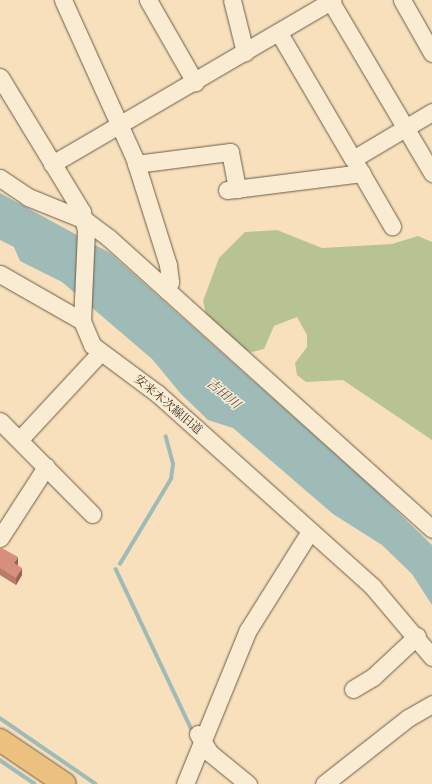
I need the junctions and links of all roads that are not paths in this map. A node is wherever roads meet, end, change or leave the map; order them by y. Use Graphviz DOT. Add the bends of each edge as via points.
graph roads {
  1 [pos="63,0"];
  2 [pos="148,0"];
  3 [pos="232,0"];
  4 [pos="402,0"];
  5 [pos="332,1"];
  6 [pos="279,33"];
  7 [pos="245,52"];
  8 [pos="432,54"];
  9 [pos="0,77"];
  10 [pos="195,82"];
  11 [pos="432,112"];
  12 [pos="120,126"];
  13 [pos="406,127"];
  14 [pos="52,164"];
  15 [pos="136,164"];
  16 [pos="357,166"];
  17 [pos="432,173"];
  18 [pos="0,178"];
  19 [pos="86,225"];
  20 [pos="392,226"];
  21 [pos="3,280"];
  22 [pos="166,290"];
  23 [pos="82,318"];
  24 [pos="100,353"];
  25 [pos="0,421"];
  26 [pos="20,439"];
  27 [pos="46,467"];
  28 [pos="92,514"];
  29 [pos="432,529"];
  30 [pos="310,531"];
  31 [pos="0,538"];
  32 [pos="417,636"];
  33 [pos="432,657"];
  34 [pos="353,689"];
  35 [pos="432,704"];
  36 [pos="199,735"];
  37 [pos="0,740"];
  38 [pos="65,784"];
  39 [pos="186,784"];
  40 [pos="248,784"];
  41 [pos="324,784"];
  1 -- 12 [label="street"];
  2 -- 10 [label="street"];
  3 -- 7 [label="street"];
  4 -- 8 [label="street"];
  5 -- 6 [label="street"];
  5 -- 13 [label="street"];
  6 -- 7 [label="street"];
  6 -- 16 [label="street"];
  7 -- 10 [label="street"];
  9 -- 14 [label="street, 安来木次線旧道"];
  10 -- 12 [label="street"];
  11 -- 13 [label="street"];
  12 -- 14 [label="street"];
  12 -- 15 [label="street"];
  13 -- 16 [label="street"];
  13 -- 17 [label="street"];
  14 -- 19 [label="street, 安来木次線旧道" via="79,204"];
  15 -- 16 [label="street" via="230,152 232,190"];
  15 -- 22 [label="street" via="168,265 170,282"];
  16 -- 20 [label="street"];
  18 -- 19 [label="street" via="28,197"];
  19 -- 22 [label="street"];
  19 -- 23 [label="street, 安来木次線旧道"];
  21 -- 23 [label="street" via="59,310"];
  22 -- 29 [label="street"];
  23 -- 24 [label="street, 安来木次線旧道" via="92,345"];
  24 -- 26 [label="street"];
  24 -- 30 [label="street, 安来木次線旧道" via="158,394"];
  25 -- 26 [label="street"];
  26 -- 27 [label="street"];
  27 -- 28 [label="street"];
  27 -- 31 [label="street"];
  30 -- 32 [label="street, 安来木次線旧道" via="372,586"];
  30 -- 36 [label="street" via="248,630"];
  32 -- 33 [label="street, 安来木次線旧道"];
  32 -- 34 [label="street" via="373,677"];
  35 -- 41 [label="street" via="408,718"];
  36 -- 39 [label="street"];
  36 -- 40 [label="street"];
  37 -- 38 [label="main road"];
}
